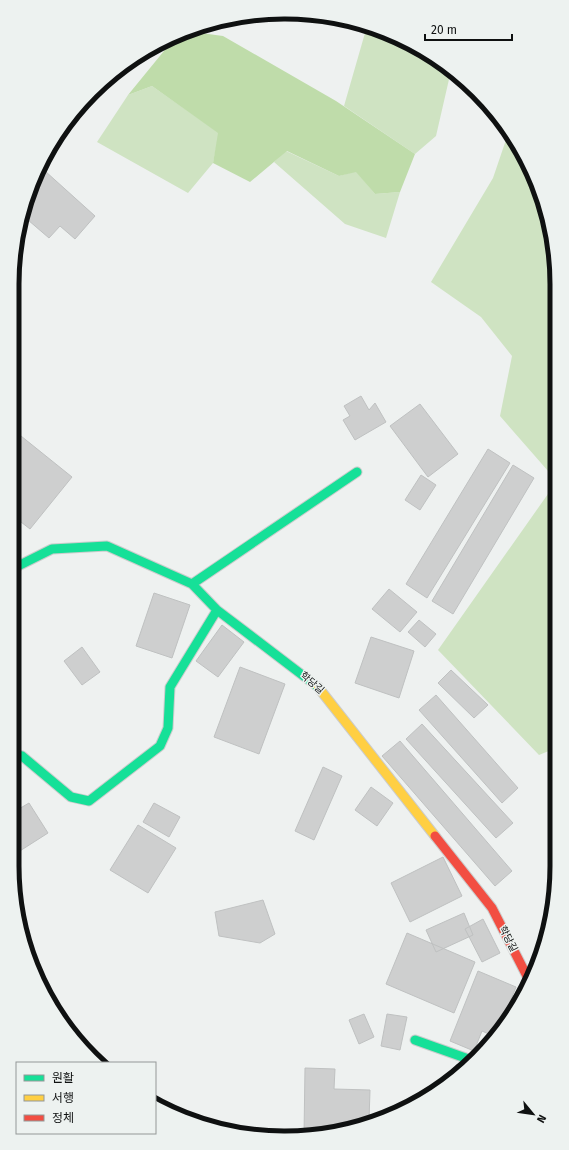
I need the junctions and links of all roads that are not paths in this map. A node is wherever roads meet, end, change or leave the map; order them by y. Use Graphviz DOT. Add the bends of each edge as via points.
graph roads {
  1 [pos="357,472"];
  2 [pos="19,566"];
  3 [pos="192,584"];
  4 [pos="217,610"];
  5 [pos="19,755"];
  6 [pos="526,975"];
  7 [pos="415,1040"];
  8 [pos="467,1058"];
  1 -- 3 [label="street"];
  2 -- 3 [label="street, 학당길" via="52,549 107,546"];
  3 -- 4 [label="street, 학당길"];
  4 -- 5 [label="street" via="170,687 168,728 160,746 89,801 71,797"];
  4 -- 6 [label="street, 학당길" via="319,687 492,908"];
  7 -- 8 [label="street"];
}
